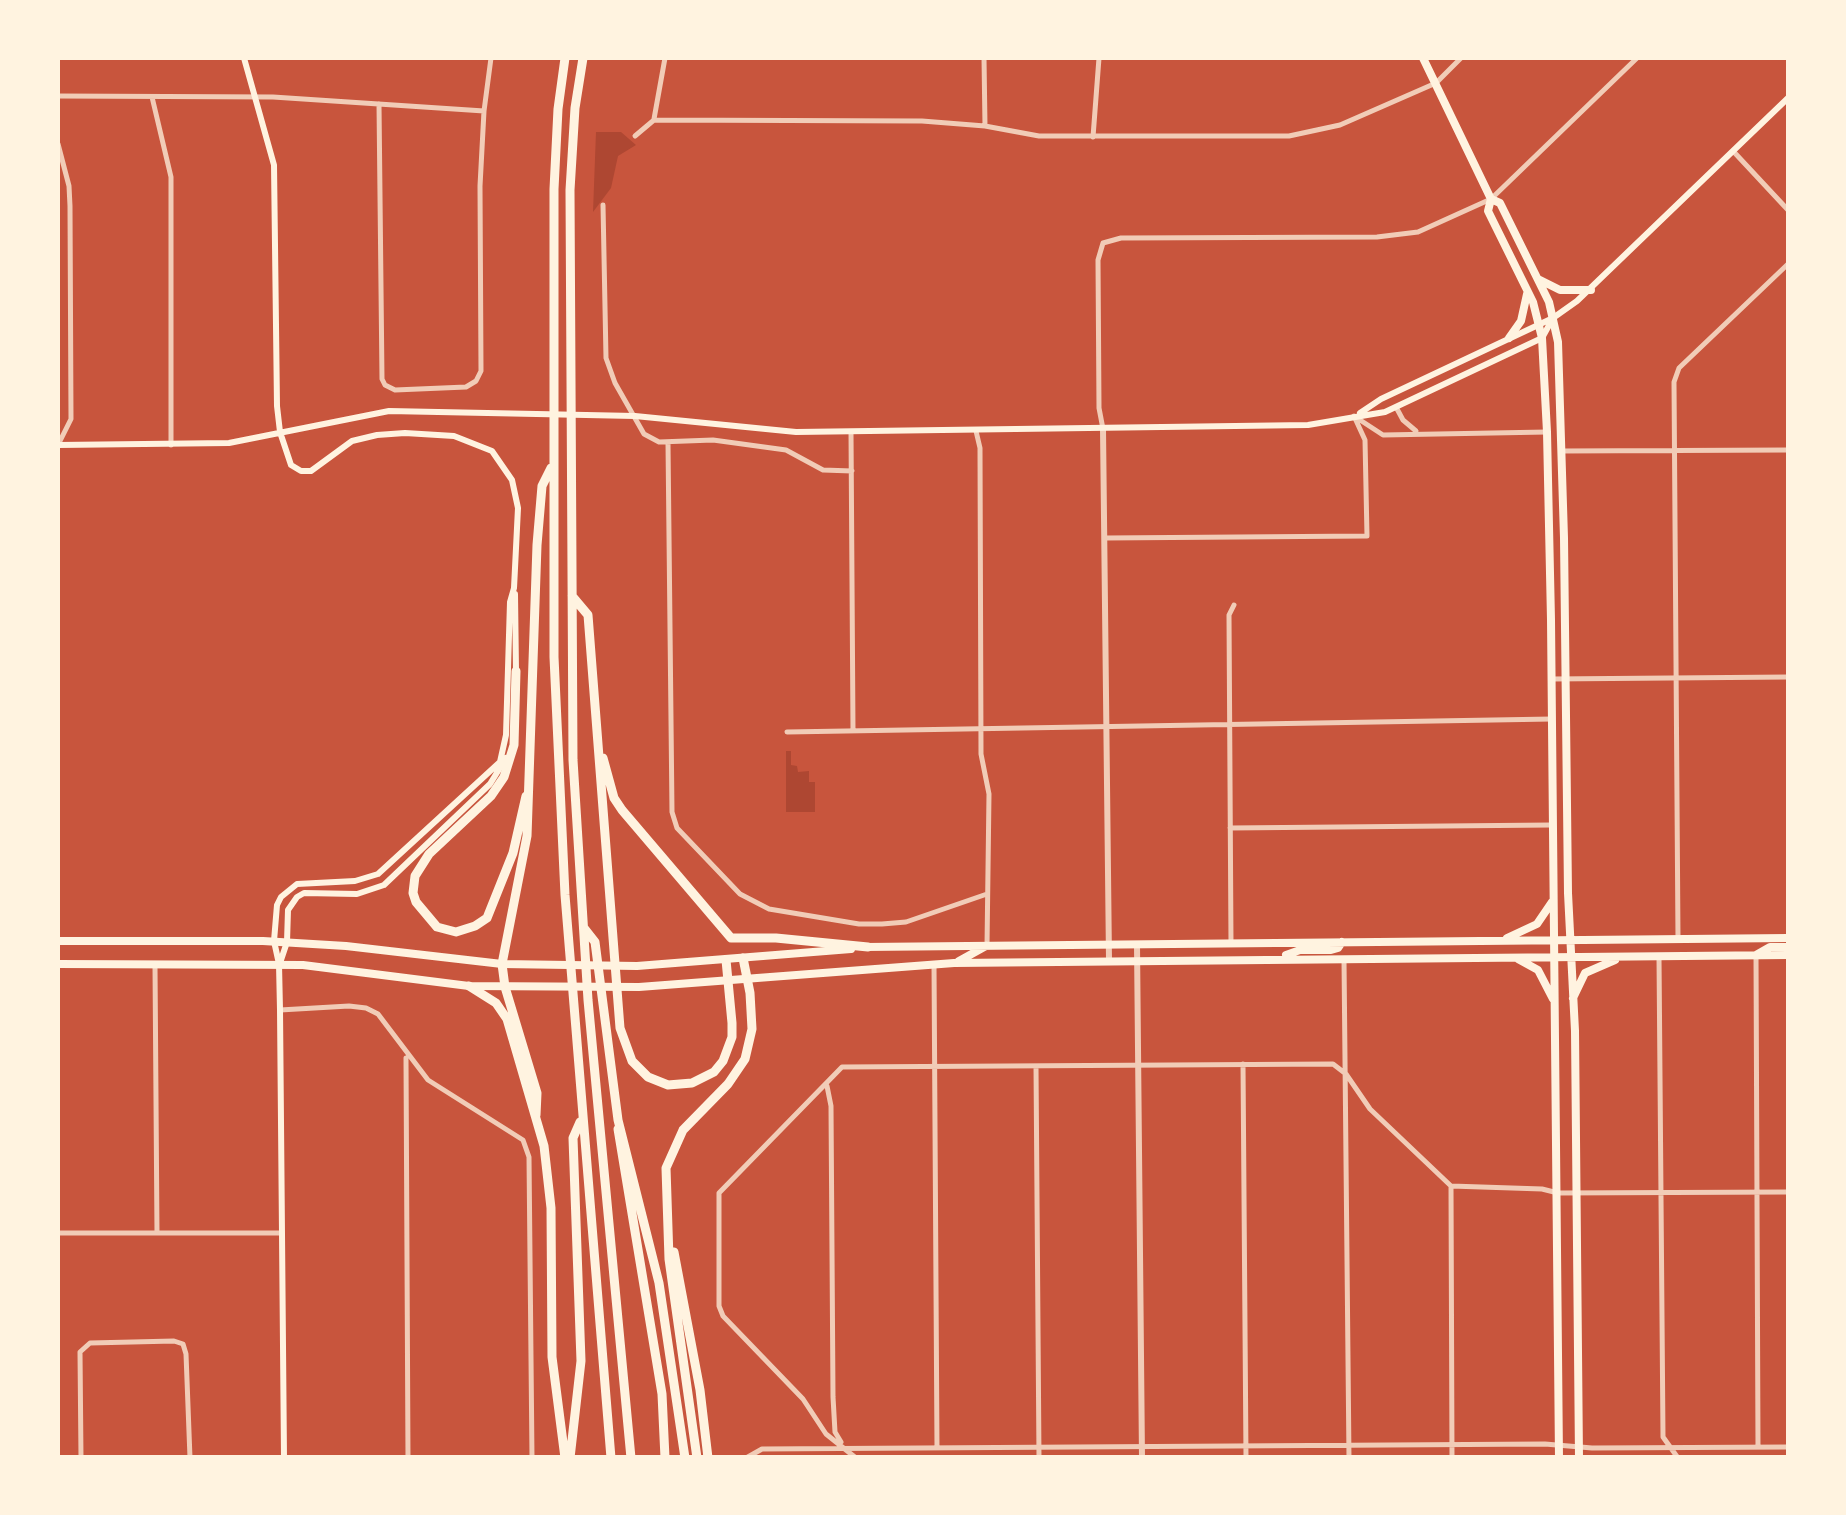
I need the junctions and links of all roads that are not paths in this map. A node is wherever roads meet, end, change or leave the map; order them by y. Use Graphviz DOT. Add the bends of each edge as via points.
graph roads {
  1 [pos="244,58"];
  2 [pos="491,58"];
  3 [pos="565,58"];
  4 [pos="582,58"];
  5 [pos="665,58"];
  6 [pos="984,58"];
  7 [pos="1099,58"];
  8 [pos="1423,58"];
  9 [pos="1461,58"];
  10 [pos="1637,58"];
  11 [pos="1436,83"];
  12 [pos="58,96"];
  13 [pos="152,97"];
  14 [pos="256,97"];
  15 [pos="1788,98"];
  16 [pos="379,104"];
  17 [pos="484,112"];
  18 [pos="654,120"];
  19 [pos="985,126"];
  20 [pos="636,136"];
  21 [pos="1093,137"];
  22 [pos="58,144"];
  23 [pos="1734,151"];
  24 [pos="1490,199"];
  25 [pos="603,205"];
  26 [pos="1788,210"];
  27 [pos="1788,264"];
  28 [pos="1537,278"];
  29 [pos="1527,290"];
  30 [pos="1591,290"];
  31 [pos="1554,318"];
  32 [pos="1539,322"];
  33 [pos="1509,338"];
  34 [pos="1542,338"];
  35 [pos="1396,406"];
  36 [pos="1354,416"];
  37 [pos="1102,428"];
  38 [pos="976,431"];
  39 [pos="280,432"];
  40 [pos="851,432"];
  41 [pos="1424,432"];
  42 [pos="1547,432"];
  43 [pos="668,443"];
  44 [pos="58,444"];
  45 [pos="171,444"];
  46 [pos="1788,450"];
  47 [pos="1559,451"];
  48 [pos="1674,451"];
  49 [pos="554,464"];
  50 [pos="852,471"];
  51 [pos="1106,538"];
  52 [pos="514,588"];
  53 [pos="572,596"];
  54 [pos="1234,605"];
  55 [pos="516,670"];
  56 [pos="1788,677"];
  57 [pos="1676,678"];
  58 [pos="1552,679"];
  59 [pos="1566,679"];
  60 [pos="1552,720"];
  61 [pos="1229,725"];
  62 [pos="1107,727"];
  63 [pos="981,729"];
  64 [pos="596,731"];
  65 [pos="853,731"];
  66 [pos="787,732"];
  67 [pos="528,789"];
  68 [pos="1551,824"];
  69 [pos="1230,828"];
  70 [pos="987,894"];
  71 [pos="1552,902"];
  72 [pos="582,925"];
  73 [pos="1788,938"];
  74 [pos="1678,939"];
  75 [pos="1553,940"];
  76 [pos="1570,940"];
  77 [pos="58,941"];
  78 [pos="274,941"];
  79 [pos="1498,941"];
  80 [pos="286,942"];
  81 [pos="1342,942"];
  82 [pos="1231,944"];
  83 [pos="1110,945"];
  84 [pos="1138,945"];
  85 [pos="987,946"];
  86 [pos="868,947"];
  87 [pos="1788,947"];
  88 [pos="1756,955"];
  89 [pos="1659,956"];
  90 [pos="1788,956"];
  91 [pos="1514,957"];
  92 [pos="1554,957"];
  93 [pos="1570,957"];
  94 [pos="1624,957"];
  95 [pos="743,958"];
  96 [pos="1283,958"];
  97 [pos="1344,958"];
  98 [pos="726,960"];
  99 [pos="1109,960"];
  100 [pos="1138,960"];
  101 [pos="954,963"];
  102 [pos="58,964"];
  103 [pos="155,964"];
  104 [pos="279,964"];
  105 [pos="502,964"];
  106 [pos="934,964"];
  107 [pos="747,978"];
  108 [pos="728,980"];
  109 [pos="470,986"];
  110 [pos="505,987"];
  111 [pos="1572,1002"];
  112 [pos="1555,1004"];
  113 [pos="280,1010"];
  114 [pos="406,1055"];
  115 [pos="1242,1064"];
  116 [pos="1140,1065"];
  117 [pos="934,1066"];
  118 [pos="1036,1066"];
  119 [pos="1346,1074"];
  120 [pos="827,1086"];
  121 [pos="536,1115"];
  122 [pos="581,1120"];
  123 [pos="618,1120"];
  124 [pos="1451,1186"];
  125 [pos="1577,1192"];
  126 [pos="1660,1192"];
  127 [pos="1758,1192"];
  128 [pos="1788,1192"];
  129 [pos="1558,1193"];
  130 [pos="666,1215"];
  131 [pos="157,1233"];
  132 [pos="282,1233"];
  133 [pos="58,1234"];
  134 [pos="1452,1445"];
  135 [pos="1559,1445"];
  136 [pos="1246,1446"];
  137 [pos="1349,1446"];
  138 [pos="1579,1446"];
  139 [pos="1142,1447"];
  140 [pos="1788,1447"];
  141 [pos="937,1448"];
  142 [pos="1040,1448"];
  143 [pos="1670,1448"];
  144 [pos="1758,1448"];
  145 [pos="845,1449"];
  146 [pos="80,1458"];
  147 [pos="190,1458"];
  148 [pos="284,1458"];
  149 [pos="408,1458"];
  150 [pos="532,1458"];
  151 [pos="568,1458"];
  152 [pos="611,1458"];
  153 [pos="631,1458"];
  154 [pos="665,1458"];
  155 [pos="685,1458"];
  156 [pos="697,1458"];
  157 [pos="708,1458"];
  158 [pos="746,1458"];
  159 [pos="856,1458"];
  160 [pos="1040,1458"];
  161 [pos="1142,1458"];
  162 [pos="1246,1458"];
  163 [pos="1349,1458"];
  164 [pos="1452,1458"];
  165 [pos="1559,1458"];
  166 [pos="1579,1458"];
  167 [pos="1678,1458"];
  1 -- 14 [label="main road"];
  2 -- 17 [label="street"];
  3 -- 49 [label="highway" via="554,189"];
  4 -- 53 [label="highway" via="570,177"];
  5 -- 18 [label="street"];
  6 -- 19 [label="street"];
  7 -- 21 [label="street"];
  8 -- 11 [label="main road"];
  9 -- 11 [label="street"];
  10 -- 24 [label="street"];
  11 -- 21 [label="street" via="1306,134"];
  11 -- 24 [label="main road"];
  12 -- 13 [label="street"];
  13 -- 14 [label="street"];
  13 -- 45 [label="street" via="171,177"];
  14 -- 16 [label="street"];
  14 -- 39 [label="main road" via="274,165"];
  15 -- 23 [label="main road"];
  16 -- 17 [label="street"];
  16 -- 17 [label="street" via="382,375 395,390 466,387 481,371"];
  18 -- 19 [label="street"];
  18 -- 20 [label="street"];
  19 -- 21 [label="street"];
  22 -- 44 [label="street" via="70,206 71,419"];
  23 -- 26 [label="street"];
  23 -- 30 [label="main road"];
  24 -- 28 [label="main road" via="1500,203"];
  24 -- 29 [label="main road" via="1488,210"];
  24 -- 37 [label="street" via="1398,237 1104,243 1098,260"];
  25 -- 43 [label="street" via="606,358 640,427 649,438"];
  27 -- 48 [label="street" via="1676,374"];
  28 -- 30 [label="main road" via="1560,290"];
  28 -- 31 [label="main road"];
  29 -- 32 [label="main road"];
  29 -- 33 [label="main road" via="1521,321"];
  30 -- 31 [label="main road"];
  31 -- 32 [label="main road"];
  31 -- 34 [label="main road"];
  31 -- 47 [label="main road"];
  32 -- 33 [label="main road"];
  32 -- 34 [label="main road"];
  33 -- 36 [label="main road"];
  34 -- 35 [label="main road"];
  34 -- 42 [label="main road"];
  35 -- 36 [label="main road"];
  35 -- 41 [label="street" via="1410,428"];
  36 -- 37 [label="main road" via="1280,427"];
  36 -- 41 [label="street" via="1382,435"];
  36 -- 51 [label="street" via="1366,440 1366,536"];
  37 -- 38 [label="main road"];
  37 -- 51 [label="street"];
  38 -- 40 [label="main road"];
  38 -- 63 [label="street"];
  39 -- 40 [label="main road" via="412,411 636,416"];
  39 -- 45 [label="main road" via="229,443"];
  39 -- 52 [label="main road" via="290,465 306,472 352,442 377,435 454,436 482,445 516,489"];
  40 -- 50 [label="street"];
  41 -- 42 [label="street"];
  42 -- 58 [label="main road"];
  43 -- 50 [label="street" via="713,440 786,450 824,470"];
  43 -- 70 [label="street" via="677,828 740,894 769,909 882,924"];
  44 -- 45 [label="main road"];
  46 -- 48 [label="street"];
  47 -- 48 [label="street"];
  47 -- 59 [label="main road"];
  48 -- 57 [label="street"];
  49 -- 67 [label="highway" via="542,486 537,546"];
  49 -- 122 [label="highway" via="556,728"];
  50 -- 65 [label="street"];
  51 -- 62 [label="street"];
  52 -- 55 [label="main road"];
  52 -- 78 [label="main road" via="500,762 378,874 287,890 276,912"];
  53 -- 64 [label="highway" via="588,615"];
  53 -- 72 [label="highway"];
  54 -- 61 [label="street"];
  55 -- 67 [label="highway" via="514,745 504,777 428,854 415,876 416,902 437,927 456,932 487,918 508,869"];
  55 -- 80 [label="main road" via="509,746 490,784 384,885 357,894 297,897 288,910"];
  56 -- 57 [label="street"];
  57 -- 59 [label="street"];
  57 -- 74 [label="street"];
  58 -- 59 [label="street"];
  58 -- 60 [label="main road"];
  59 -- 76 [label="main road"];
  60 -- 61 [label="street"];
  60 -- 68 [label="main road"];
  61 -- 62 [label="street"];
  61 -- 69 [label="street"];
  62 -- 63 [label="street"];
  62 -- 83 [label="street"];
  63 -- 65 [label="street"];
  63 -- 70 [label="street" via="989,794"];
  64 -- 86 [label="highway" via="622,810 731,938"];
  64 -- 108 [label="highway" via="620,1028 639,1069 668,1086 692,1084 714,1072 732,1037"];
  65 -- 66 [label="street"];
  67 -- 105 [label="highway" via="527,836"];
  68 -- 69 [label="street"];
  68 -- 71 [label="main road"];
  69 -- 82 [label="street"];
  70 -- 85 [label="street"];
  71 -- 75 [label="main road"];
  71 -- 79 [label="main road" via="1537,924"];
  72 -- 123 [label="highway" via="595,942"];
  72 -- 153 [label="highway"];
  73 -- 74 [label="main road"];
  74 -- 76 [label="main road"];
  75 -- 76 [label="main road"];
  75 -- 79 [label="main road"];
  75 -- 92 [label="main road"];
  76 -- 93 [label="main road"];
  77 -- 78 [label="main road"];
  78 -- 80 [label="main road"];
  78 -- 104 [label="main road"];
  79 -- 81 [label="main road"];
  80 -- 104 [label="main road"];
  80 -- 105 [label="main road"];
  81 -- 82 [label="main road"];
  81 -- 96 [label="main road"];
  82 -- 84 [label="main road"];
  83 -- 84 [label="main road"];
  83 -- 85 [label="main road"];
  83 -- 99 [label="street"];
  84 -- 100 [label="street"];
  85 -- 86 [label="main road"];
  85 -- 101 [label="main road"];
  86 -- 95 [label="main road"];
  87 -- 88 [label="main road"];
  88 -- 89 [label="main road"];
  88 -- 90 [label="main road"];
  88 -- 127 [label="street"];
  89 -- 94 [label="main road"];
  89 -- 126 [label="street"];
  91 -- 92 [label="main road"];
  91 -- 97 [label="main road"];
  91 -- 112 [label="main road" via="1538,970"];
  92 -- 93 [label="main road"];
  92 -- 112 [label="main road"];
  93 -- 94 [label="main road"];
  93 -- 111 [label="main road"];
  94 -- 111 [label="main road" via="1586,973"];
  95 -- 98 [label="main road"];
  95 -- 107 [label="highway"];
  96 -- 97 [label="main road"];
  96 -- 100 [label="main road"];
  97 -- 119 [label="street"];
  98 -- 105 [label="main road"];
  98 -- 108 [label="highway"];
  99 -- 100 [label="main road"];
  99 -- 101 [label="main road"];
  100 -- 116 [label="street"];
  101 -- 106 [label="main road"];
  102 -- 103 [label="main road"];
  103 -- 104 [label="main road"];
  103 -- 131 [label="street"];
  104 -- 109 [label="main road"];
  104 -- 113 [label="main road"];
  105 -- 110 [label="highway"];
  106 -- 107 [label="main road"];
  106 -- 117 [label="street"];
  107 -- 108 [label="main road"];
  107 -- 130 [label="highway" via="752,1028 745,1058 673,1147"];
  108 -- 110 [label="main road"];
  109 -- 110 [label="main road"];
  109 -- 121 [label="highway" via="507,1019"];
  110 -- 121 [label="highway" via="536,1093"];
  111 -- 125 [label="main road"];
  112 -- 129 [label="main road"];
  113 -- 114 [label="street" via="366,1008 378,1014"];
  113 -- 132 [label="main road"];
  114 -- 149 [label="street"];
  114 -- 150 [label="street" via="428,1080 523,1140 529,1157"];
  115 -- 116 [label="street"];
  115 -- 119 [label="street" via="1333,1064"];
  115 -- 136 [label="street"];
  116 -- 118 [label="street"];
  116 -- 139 [label="street"];
  117 -- 118 [label="street"];
  117 -- 120 [label="street" via="842,1067"];
  117 -- 141 [label="street"];
  118 -- 142 [label="street"];
  119 -- 124 [label="street" via="1370,1109"];
  119 -- 137 [label="street"];
  120 -- 145 [label="street" via="833,1397 835,1432"];
  120 -- 145 [label="street" via="719,1193 720,1306"];
  121 -- 151 [label="highway" via="550,1188 551,1336"];
  122 -- 151 [label="highway" via="573,1138 581,1361"];
  122 -- 152 [label="highway"];
  123 -- 154 [label="highway" via="662,1394"];
  123 -- 155 [label="highway" via="659,1282"];
  124 -- 129 [label="street"];
  124 -- 134 [label="street"];
  125 -- 126 [label="street"];
  125 -- 129 [label="street"];
  125 -- 138 [label="main road"];
  126 -- 127 [label="street"];
  126 -- 143 [label="street" via="1663,1437"];
  127 -- 128 [label="street"];
  127 -- 144 [label="street"];
  129 -- 135 [label="main road"];
  130 -- 156 [label="highway"];
  130 -- 157 [label="highway"];
  131 -- 132 [label="street"];
  131 -- 133 [label="street"];
  132 -- 148 [label="main road"];
  134 -- 135 [label="street"];
  134 -- 137 [label="street"];
  134 -- 164 [label="street"];
  135 -- 138 [label="street"];
  135 -- 165 [label="main road"];
  136 -- 137 [label="street"];
  136 -- 139 [label="street"];
  136 -- 162 [label="street"];
  137 -- 163 [label="street"];
  138 -- 143 [label="street"];
  138 -- 166 [label="main road"];
  139 -- 142 [label="street"];
  139 -- 161 [label="street"];
  140 -- 144 [label="street"];
  141 -- 142 [label="street"];
  141 -- 145 [label="street"];
  142 -- 160 [label="street"];
  143 -- 144 [label="street"];
  143 -- 167 [label="street"];
  145 -- 158 [label="street" via="762,1449"];
  145 -- 159 [label="street"];
  146 -- 147 [label="street" via="80,1352 90,1343 174,1341 186,1354"];
}
